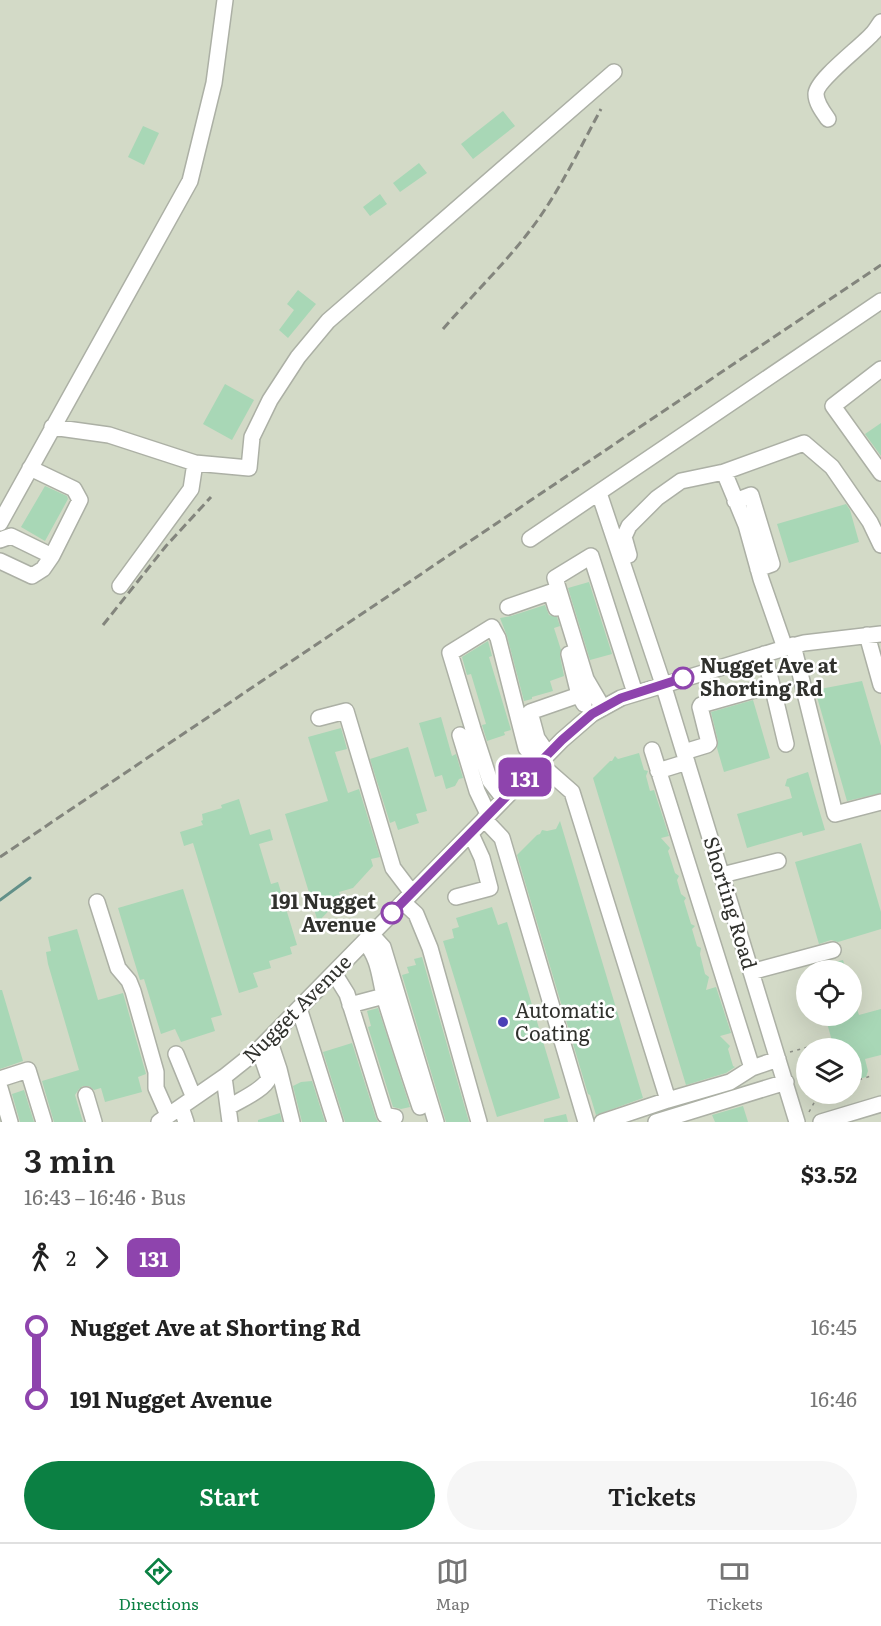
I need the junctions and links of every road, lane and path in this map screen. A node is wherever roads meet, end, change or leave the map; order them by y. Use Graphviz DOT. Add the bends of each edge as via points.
graph roads {
  1 [pos="225,0"];
  2 [pos="881,22"];
  3 [pos="614,72"];
  4 [pos="828,119"];
  5 [pos="881,302"];
  6 [pos="881,369"];
  7 [pos="52,428"];
  8 [pos="195,463"];
  9 [pos="30,468"];
  10 [pos="724,472"];
  11 [pos="881,473"];
  12 [pos="599,493"];
  13 [pos="0,523"];
  14 [pos="530,538"];
  15 [pos="0,540"];
  16 [pos="881,546"];
  17 [pos="52,556"];
  18 [pos="0,561"];
  19 [pos="120,586"];
  20 [pos="508,608"];
  21 [pos="644,627"];
  22 [pos="874,634"];
  23 [pos="789,646"];
  24 [pos="764,654"];
  25 [pos="663,684"];
  26 [pos="772,685"];
  27 [pos="881,685"];
  28 [pos="635,693"];
  29 [pos="579,695"];
  30 [pos="598,711"];
  31 [pos="319,718"];
  32 [pos="460,735"];
  33 [pos="786,744"];
  34 [pos="652,750"];
  35 [pos="686,757"];
  36 [pos="544,758"];
  37 [pos="658,771"];
  38 [pos="504,799"];
  39 [pos="881,802"];
  40 [pos="486,817"];
  41 [pos="471,834"];
  42 [pos="778,861"];
  43 [pos="722,875"];
  44 [pos="456,897"];
  45 [pos="407,898"];
  46 [pos="97,902"];
  47 [pos="368,938"];
  48 [pos="833,950"];
  49 [pos="334,972"];
  50 [pos="751,972"];
  51 [pos="384,996"];
  52 [pos="350,1005"];
  53 [pos="299,1008"];
  54 [pos="264,1044"];
  55 [pos="796,1052"];
  56 [pos="176,1054"];
  57 [pos="784,1056"];
  58 [pos="752,1068"];
  59 [pos="871,1076"];
  60 [pos="224,1077"];
  61 [pos="0,1079"];
  62 [pos="862,1079"];
  63 [pos="786,1082"];
  64 [pos="0,1088"];
  65 [pos="86,1095"];
  66 [pos="669,1100"];
  67 [pos="813,1104"];
  68 [pos="881,1104"];
  69 [pos="420,1107"];
  70 [pos="171,1114"];
  71 [pos="229,1114"];
  72 [pos="395,1117"];
  73 [pos="803,1117"];
  74 [pos="10,1122"];
  75 [pos="44,1122"];
  76 [pos="94,1122"];
  77 [pos="186,1122"];
  78 [pos="292,1122"];
  79 [pos="335,1122"];
  80 [pos="436,1122"];
  81 [pos="479,1122"];
  82 [pos="586,1122"];
  83 [pos="602,1122"];
  84 [pos="656,1122"];
  85 [pos="821,1122"];
  1 -- 7 [label="street" via="214,83 190,181"];
  2 -- 4 [label="street" via="816,90 815,96"];
  3 -- 8 [label="street" via="328,321 270,400 252,436 249,468"];
  5 -- 12 [label="street"];
  6 -- 11 [label="street" via="833,406"];
  7 -- 8 [label="street" via="109,435"];
  7 -- 9 [label="street"];
  8 -- 19 [label="street" via="191,489"];
  9 -- 13 [label="street"];
  9 -- 17 [label="street" via="74,489 80,500"];
  10 -- 16 [label="street" via="804,443 832,467 870,522"];
  10 -- 21 [label="street" via="681,481 629,526 624,537 647,617"];
  10 -- 23 [label="street"];
  12 -- 14 [label="street"];
  12 -- 21 [label="street"];
  15 -- 17 [label="street" via="11,536"];
  17 -- 18 [label="street" via="33,576"];
  20 -- 29 [label="street" via="551,592"];
  21 -- 25 [label="street, Shorting Road"];
  22 -- 23 [label="street, Nugget Avenue"];
  22 -- 27 [label="street"];
  23 -- 24 [label="street, Nugget Avenue"];
  23 -- 39 [label="street" via="835,813"];
  24 -- 25 [label="street, Nugget Avenue"];
  24 -- 26 [label="street"];
  25 -- 28 [label="street, Nugget Avenue"];
  25 -- 35 [label="street, Shorting Road"];
  26 -- 33 [label="street"];
  26 -- 35 [label="street" via="701,705 709,743"];
  28 -- 30 [label="street, Nugget Avenue"];
  28 -- 30 [label="street" via="591,556 555,578"];
  29 -- 30 [label="street" via="585,705"];
  29 -- 36 [label="street" via="530,712"];
  30 -- 36 [label="street, Nugget Avenue"];
  31 -- 45 [label="street" via="346,711 393,868"];
  32 -- 40 [label="street"];
  34 -- 37 [label="street"];
  35 -- 37 [label="street"];
  35 -- 43 [label="street, Shorting Road"];
  36 -- 38 [label="street, Nugget Avenue"];
  36 -- 38 [label="street" via="526,748 492,627 450,653 490,781"];
  36 -- 66 [label="street" via="572,792"];
  37 -- 58 [label="street"];
  38 -- 40 [label="street, Nugget Avenue"];
  40 -- 41 [label="street, Nugget Avenue"];
  40 -- 82 [label="street" via="502,838"];
  41 -- 44 [label="street" via="490,888"];
  41 -- 45 [label="street, Nugget Avenue"];
  42 -- 43 [label="street"];
  43 -- 50 [label="street, Shorting Road"];
  45 -- 47 [label="street, Nugget Avenue"];
  45 -- 81 [label="street" via="430,948"];
  46 -- 70 [label="street" via="118,968 133,991 156,1072 156,1088"];
  47 -- 49 [label="street, Nugget Avenue"];
  47 -- 51 [label="street"];
  47 -- 80 [label="street" via="383,947"];
  48 -- 50 [label="street"];
  49 -- 52 [label="street"];
  49 -- 53 [label="street, Nugget Avenue"];
  50 -- 57 [label="street, Shorting Road"];
  51 -- 52 [label="street"];
  51 -- 69 [label="street"];
  52 -- 72 [label="street" via="384,1115"];
  53 -- 54 [label="street, Nugget Avenue"];
  53 -- 79 [label="street"];
  54 -- 60 [label="street, Nugget Avenue"];
  54 -- 71 [label="street" via="267,1083"];
  54 -- 78 [label="street" via="279,1069"];
  55 -- 57 [label="path"];
  56 -- 70 [label="street"];
  57 -- 58 [label="street"];
  57 -- 63 [label="street, Shorting Road"];
  58 -- 66 [label="street" via="730,1082"];
  59 -- 62 [label="path"];
  60 -- 70 [label="street, Nugget Avenue"];
  60 -- 71 [label="street"];
  61 -- 75 [label="street" via="28,1070"];
  63 -- 73 [label="street, Shorting Road"];
  63 -- 84 [label="street"];
  64 -- 74 [label="street"];
  65 -- 76 [label="street"];
  66 -- 83 [label="street"];
  67 -- 73 [label="path"];
  68 -- 85 [label="street"];
  70 -- 77 [label="street"];
}
